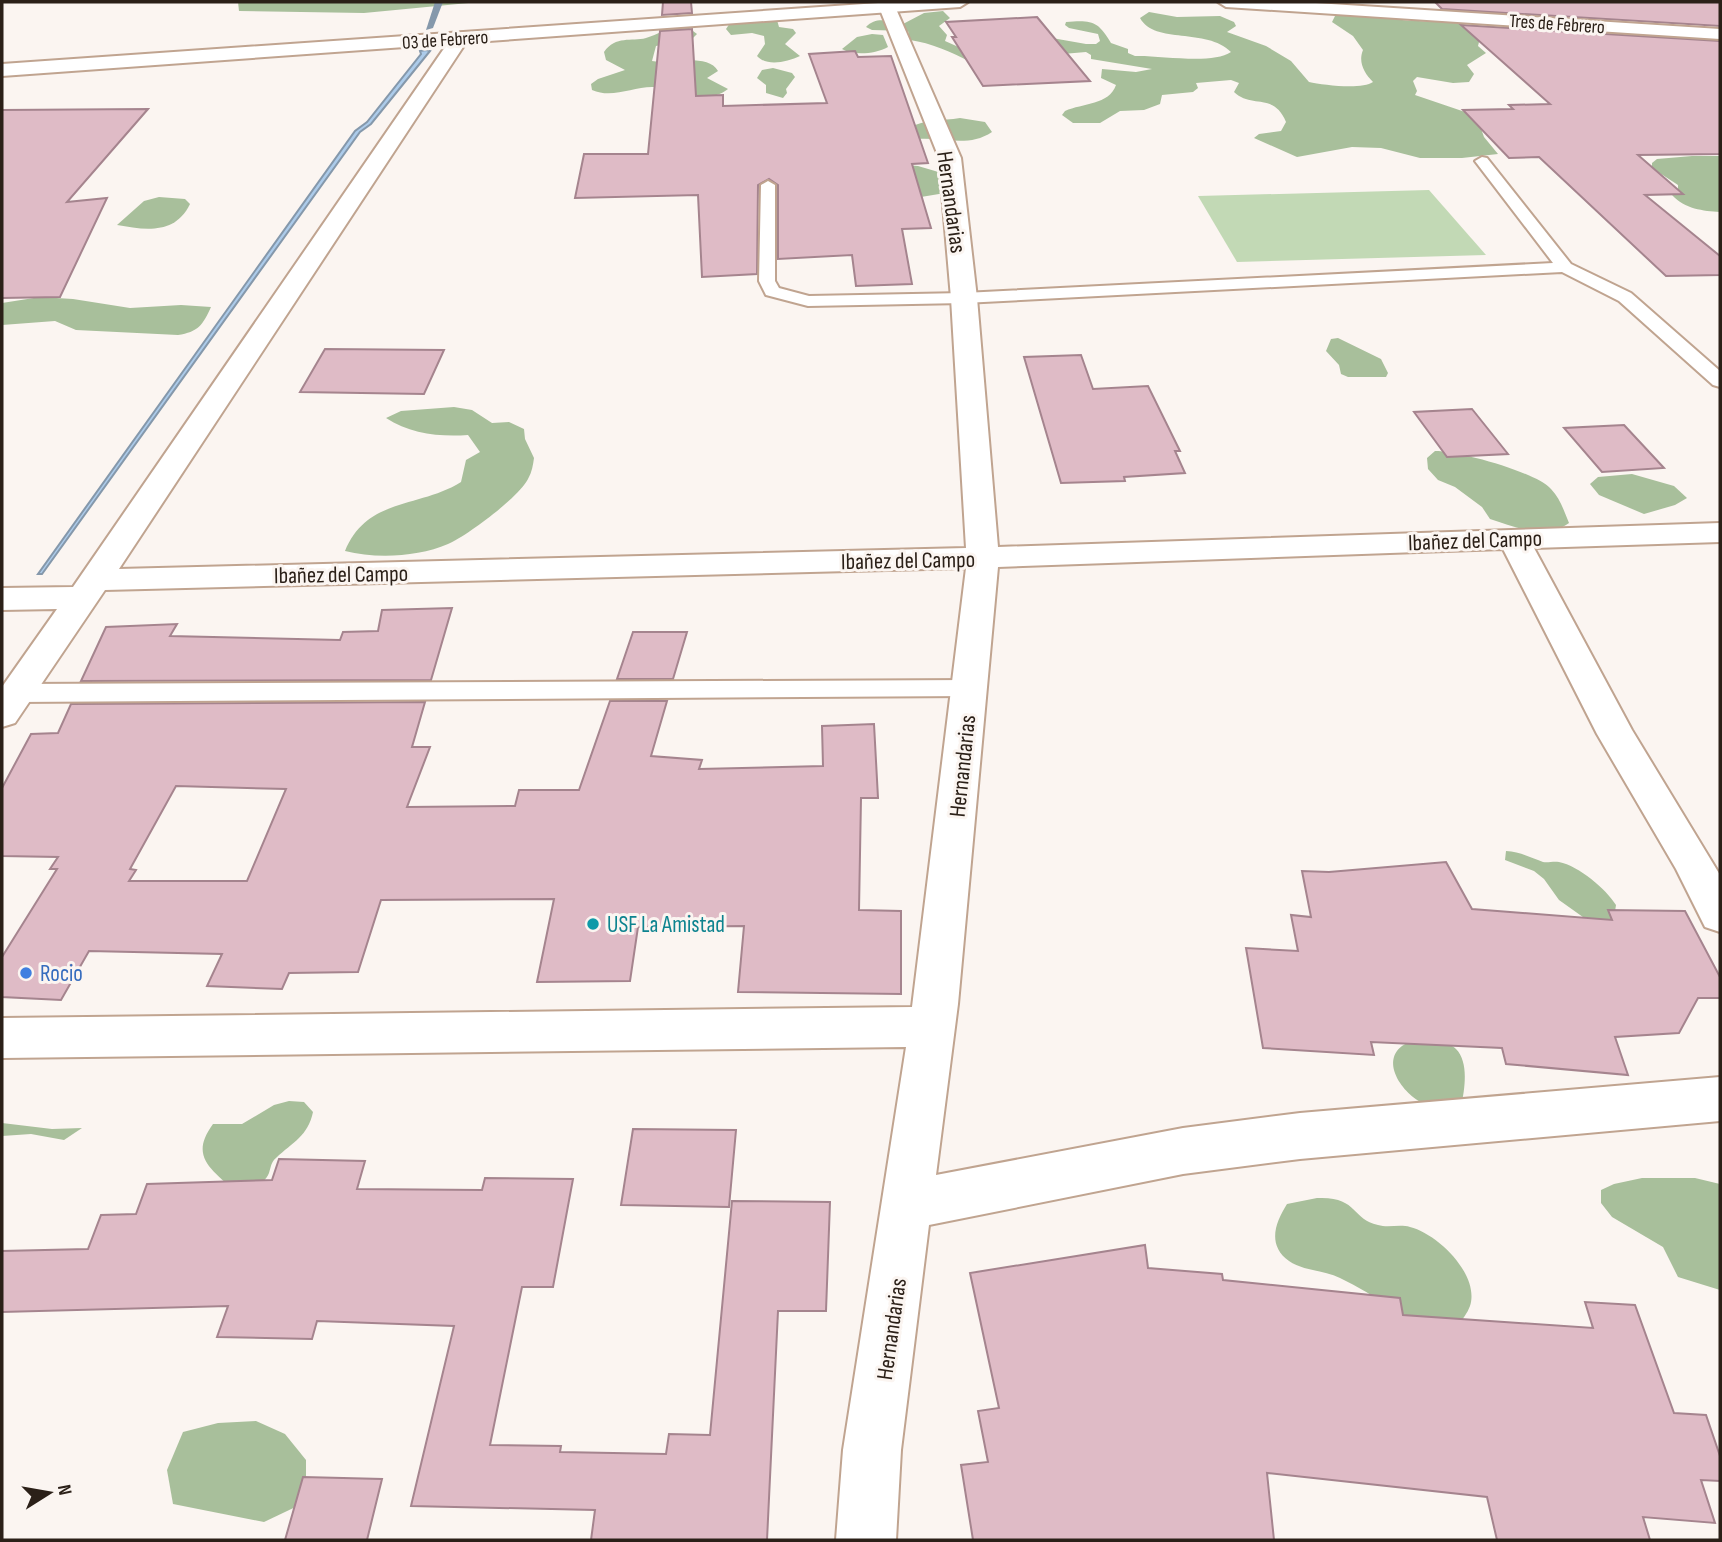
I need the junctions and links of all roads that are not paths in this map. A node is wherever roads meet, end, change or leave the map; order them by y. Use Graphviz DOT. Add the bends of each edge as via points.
graph roads {
  1 [pos="960,2"];
  2 [pos="1226,2"];
  3 [pos="886,4"];
  4 [pos="1720,34"];
  5 [pos="460,38"];
  6 [pos="3,71"];
  7 [pos="1482,161"];
  8 [pos="768,185"];
  9 [pos="1565,267"];
  10 [pos="964,298"];
  11 [pos="1720,381"];
  12 [pos="1720,532"];
  13 [pos="1513,538"];
  14 [pos="983,558"];
  15 [pos="89,589"];
  16 [pos="2,599"];
  17 [pos="971,688"];
  18 [pos="9,704"];
  19 [pos="1720,915"];
  20 [pos="932,1027"];
  21 [pos="2,1038"];
  22 [pos="1720,1099"];
  23 [pos="909,1205"];
  24 [pos="866,1540"];
  1 -- 3 [label="street"];
  2 -- 4 [label="street, Tres de Febrero"];
  3 -- 5 [label="street, 03 de Febrero"];
  3 -- 10 [label="street, Hernandarias" via="950,158"];
  5 -- 6 [label="street, 03 de Febrero"];
  5 -- 15 [label="street"];
  7 -- 9 [label="lane"];
  8 -- 10 [label="lane" via="767,281 772,291 808,301"];
  9 -- 10 [label="lane"];
  9 -- 11 [label="lane" via="1625,297"];
  10 -- 14 [label="street, Hernandarias"];
  12 -- 13 [label="street, Ibañez del Campo"];
  13 -- 14 [label="street, Ibañez del Campo"];
  13 -- 19 [label="street" via="1616,734"];
  14 -- 15 [label="street, Ibañez del Campo"];
  14 -- 17 [label="street, Hernandarias"];
  15 -- 16 [label="street, Ibañez del Campo"];
  15 -- 18 [label="street"];
  17 -- 18 [label="lane"];
  17 -- 20 [label="street, Hernandarias"];
  20 -- 21 [label="street"];
  20 -- 23 [label="street, Hernandarias"];
  22 -- 23 [label="street" via="1300,1136 1183,1151"];
  23 -- 24 [label="street, Hernandarias" via="873,1450"];
}
